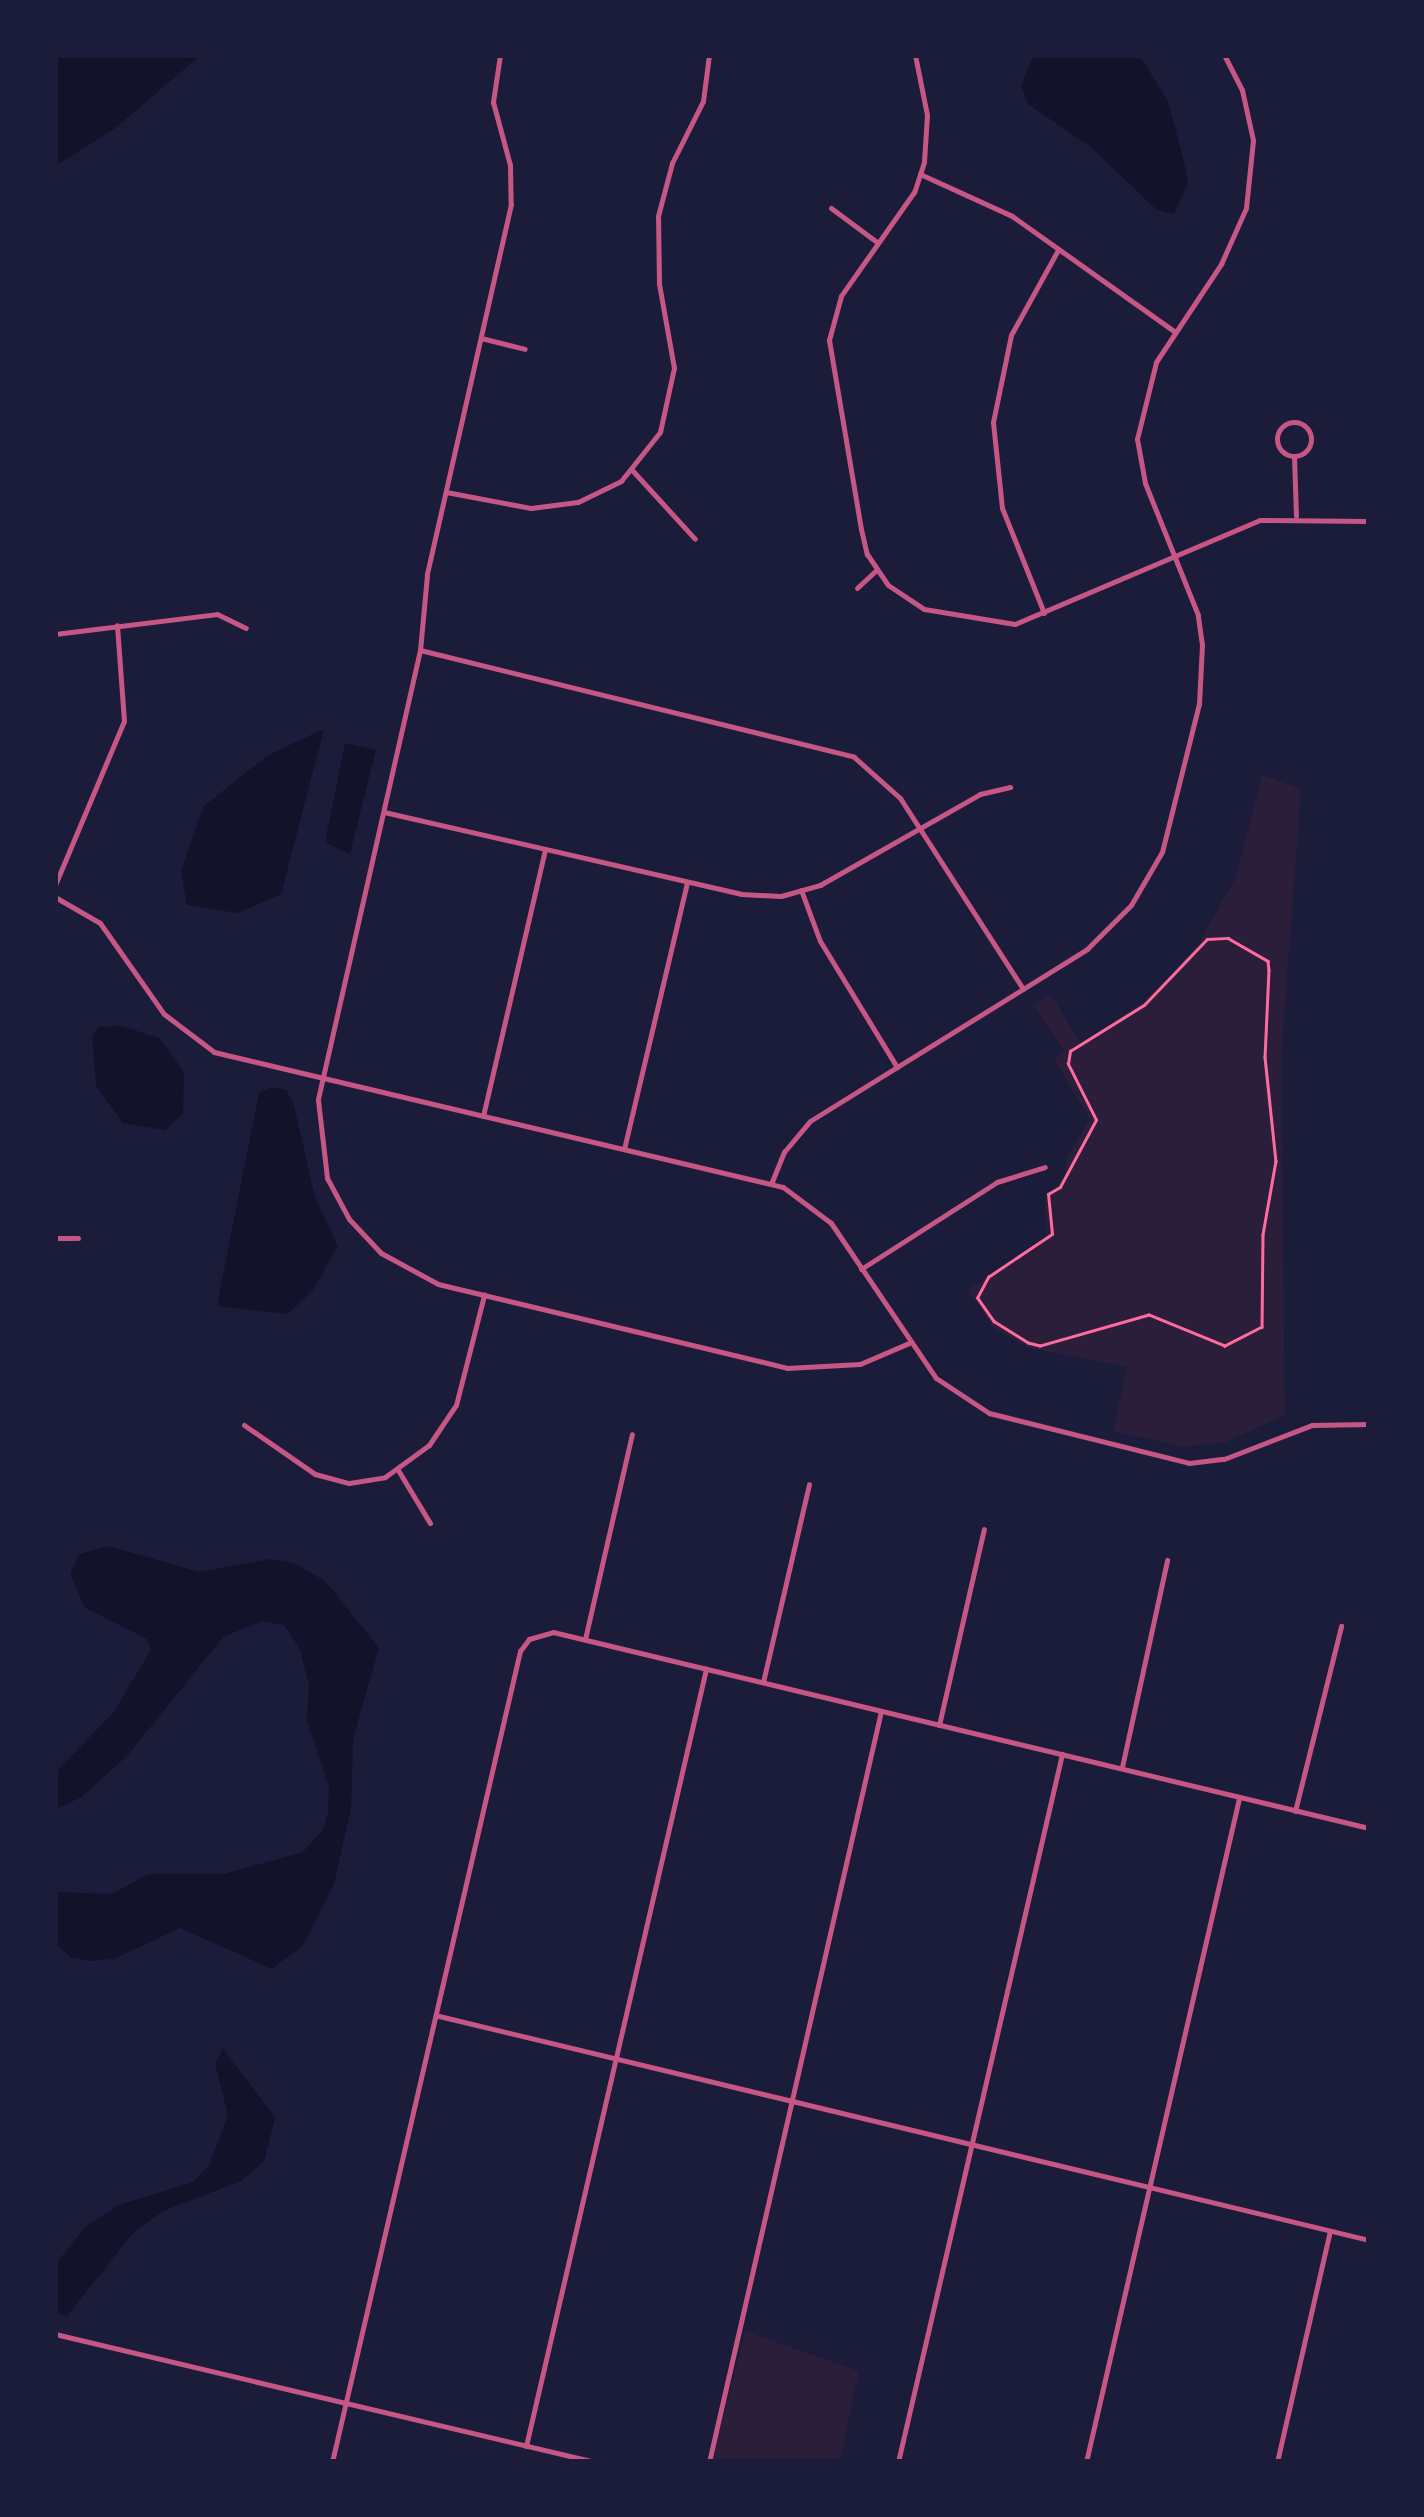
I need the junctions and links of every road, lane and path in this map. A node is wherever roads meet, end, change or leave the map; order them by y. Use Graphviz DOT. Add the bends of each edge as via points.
graph roads {
  1 [pos="500,55"];
  2 [pos="708,55"];
  3 [pos="915,55"];
  4 [pos="1224,55"];
  5 [pos="920,174"];
  6 [pos="831,208"];
  7 [pos="878,242"];
  8 [pos="1058,250"];
  9 [pos="1174,332"];
  10 [pos="482,338"];
  11 [pos="525,349"];
  12 [pos="1294,456"];
  13 [pos="632,470"];
  14 [pos="446,492"];
  15 [pos="1296,516"];
  16 [pos="1369,521"];
  17 [pos="695,538"];
  18 [pos="1177,557"];
  19 [pos="876,570"];
  20 [pos="857,588"];
  21 [pos="1044,613"];
  22 [pos="117,626"];
  23 [pos="246,628"];
  24 [pos="55,634"];
  25 [pos="420,650"];
  26 [pos="1010,787"];
  27 [pos="384,812"];
  28 [pos="919,827"];
  29 [pos="545,850"];
  30 [pos="687,882"];
  31 [pos="55,885"];
  32 [pos="800,890"];
  33 [pos="55,897"];
  34 [pos="1023,989"];
  35 [pos="1073,1047"];
  36 [pos="897,1067"];
  37 [pos="322,1079"];
  38 [pos="483,1116"];
  39 [pos="624,1149"];
  40 [pos="1045,1167"];
  41 [pos="771,1184"];
  42 [pos="55,1238"];
  43 [pos="78,1238"];
  44 [pos="861,1269"];
  45 [pos="484,1295"];
  46 [pos="909,1343"];
  47 [pos="244,1424"];
  48 [pos="1369,1424"];
  49 [pos="632,1434"];
  50 [pos="398,1470"];
  51 [pos="808,1484"];
  52 [pos="1369,1488"];
  53 [pos="1369,1510"];
  54 [pos="430,1523"];
  55 [pos="984,1529"];
  56 [pos="1167,1560"];
  57 [pos="1341,1626"];
  58 [pos="584,1640"];
  59 [pos="706,1669"];
  60 [pos="763,1682"];
  61 [pos="881,1711"];
  62 [pos="939,1724"];
  63 [pos="1062,1754"];
  64 [pos="1122,1768"];
  65 [pos="1239,1798"];
  66 [pos="1295,1810"];
  67 [pos="1369,1828"];
  68 [pos="439,2016"];
  69 [pos="616,2058"];
  70 [pos="791,2100"];
  71 [pos="972,2144"];
  72 [pos="1149,2189"];
  73 [pos="1330,2231"];
  74 [pos="1369,2240"];
  75 [pos="55,2334"];
  76 [pos="348,2404"];
  77 [pos="526,2446"];
  78 [pos="332,2462"];
  79 [pos="595,2462"];
  80 [pos="709,2462"];
  81 [pos="898,2462"];
  82 [pos="1086,2462"];
  83 [pos="1277,2462"];
  1 -- 10 [label="street" via="492,102 513,184"];
  2 -- 13 [label="street" via="703,101 672,163 658,216 673,386 660,432"];
  3 -- 5 [label="street" via="927,115"];
  4 -- 9 [label="street" via="1249,116 1254,172 1235,238"];
  5 -- 7 [label="street"];
  5 -- 8 [label="street" via="992,204"];
  6 -- 7 [label="street"];
  7 -- 19 [label="street" via="841,296 829,359 861,529"];
  8 -- 9 [label="street"];
  8 -- 21 [label="street" via="1011,335 994,422 1002,508"];
  9 -- 18 [label="street" via="1146,386 1137,439 1145,483"];
  10 -- 11 [label="street"];
  10 -- 14 [label="street"];
  12 -- 12 [label="street" via="1276,438 1284,424 1295,421 1310,430 1312,442"];
  12 -- 15 [label="street"];
  13 -- 14 [label="street" via="596,495 554,507 510,506"];
  13 -- 17 [label="street"];
  14 -- 25 [label="street" via="427,575"];
  15 -- 16 [label="street"];
  15 -- 18 [label="street" via="1235,528"];
  18 -- 21 [label="street"];
  18 -- 34 [label="street" via="1198,614 1202,682 1162,852 1112,928"];
  19 -- 20 [label="street"];
  19 -- 21 [label="street" via="924,609 996,625"];
  22 -- 23 [label="street" via="217,614"];
  22 -- 24 [label="street"];
  22 -- 31 [label="street" via="124,720"];
  25 -- 27 [label="street"];
  25 -- 28 [label="street" via="835,748 891,786"];
  26 -- 28 [label="street" via="980,794"];
  27 -- 29 [label="street"];
  27 -- 37 [label="street"];
  28 -- 32 [label="street"];
  28 -- 34 [label="street"];
  29 -- 30 [label="street"];
  29 -- 38 [label="street"];
  30 -- 32 [label="street" via="758,896"];
  30 -- 39 [label="street"];
  32 -- 36 [label="street" via="820,942"];
  33 -- 37 [label="street" via="100,922 184,1034 229,1057"];
  34 -- 36 [label="street"];
  35 -- 35 [label="path" via="1068,1064 1096,1120 1060,1188 1048,1194 1052,1234 978,1287 986,1314 1040,1346 1149,1315 1225,1346 1255,1332 1265,1314 1263,1235 1276,1161 1265,1058 1268,961 1228,938 1206,939 1144,1005"];
  36 -- 41 [label="street" via="810,1121 784,1152"];
  37 -- 38 [label="street"];
  37 -- 45 [label="street" via="319,1152 349,1220 398,1267"];
  38 -- 39 [label="street"];
  39 -- 41 [label="street"];
  40 -- 44 [label="street" via="997,1182"];
  41 -- 44 [label="street" via="816,1209"];
  42 -- 43 [label="street"];
  44 -- 46 [label="street"];
  45 -- 46 [label="street" via="804,1370 860,1364"];
  45 -- 50 [label="street" via="456,1405 429,1445"];
  46 -- 48 [label="street" via="936,1378 989,1414 1171,1460 1224,1459 1312,1425"];
  47 -- 50 [label="street" via="330,1480 368,1482"];
  49 -- 58 [label="street"];
  50 -- 54 [label="street"];
  51 -- 60 [label="street"];
  52 -- 53 [label="street"];
  55 -- 62 [label="street"];
  56 -- 64 [label="street"];
  57 -- 66 [label="street"];
  58 -- 59 [label="street"];
  58 -- 68 [label="street" via="554,1632 530,1638 520,1651"];
  59 -- 60 [label="street"];
  59 -- 69 [label="street"];
  60 -- 61 [label="street"];
  61 -- 62 [label="street"];
  61 -- 70 [label="street"];
  62 -- 63 [label="street"];
  63 -- 64 [label="street"];
  63 -- 71 [label="street"];
  64 -- 65 [label="street"];
  65 -- 66 [label="street"];
  65 -- 72 [label="street"];
  66 -- 67 [label="street"];
  68 -- 69 [label="street"];
  68 -- 76 [label="street"];
  69 -- 70 [label="street"];
  69 -- 77 [label="street"];
  70 -- 71 [label="street"];
  70 -- 80 [label="street"];
  71 -- 72 [label="street"];
  71 -- 81 [label="street"];
  72 -- 73 [label="street"];
  72 -- 82 [label="street"];
  73 -- 74 [label="street"];
  73 -- 83 [label="street"];
  75 -- 76 [label="street"];
  76 -- 77 [label="street"];
  76 -- 78 [label="street"];
  77 -- 79 [label="street"];
}
